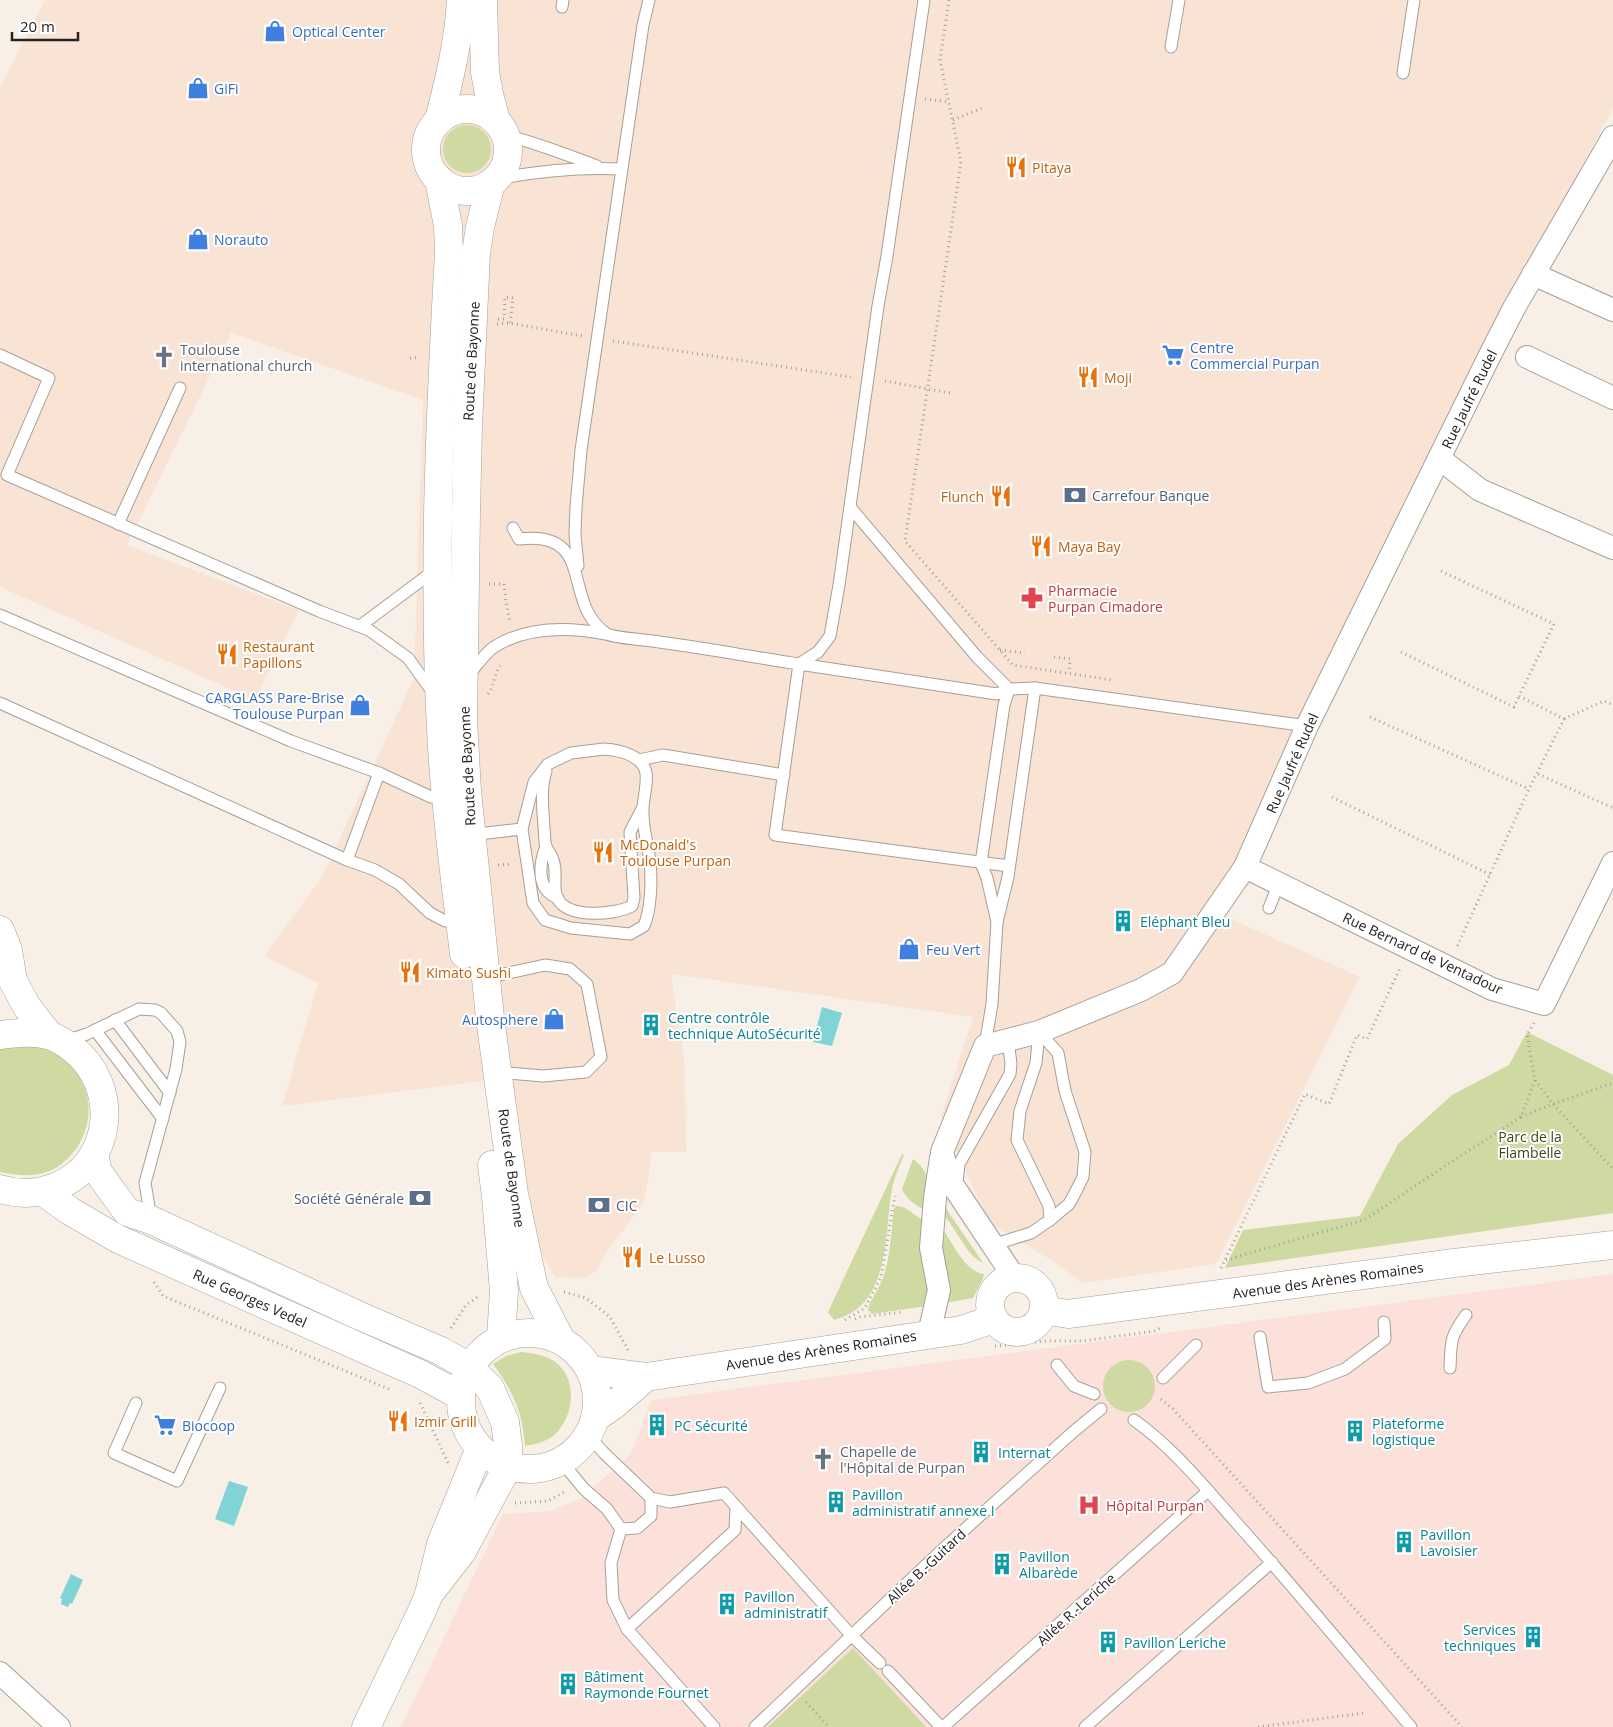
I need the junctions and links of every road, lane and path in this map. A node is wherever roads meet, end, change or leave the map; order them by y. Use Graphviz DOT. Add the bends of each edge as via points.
graph roads {
  1 [pos="461,0"];
  2 [pos="483,0"];
  3 [pos="649,0"];
  4 [pos="924,0"];
  5 [pos="949,0"];
  6 [pos="1179,0"];
  7 [pos="1414,0"];
  8 [pos="1171,47"];
  9 [pos="1403,73"];
  10 [pos="922,98"];
  11 [pos="949,102"];
  12 [pos="985,107"];
  13 [pos="439,120"];
  14 [pos="953,120"];
  15 [pos="501,128"];
  16 [pos="1613,137"];
  17 [pos="606,168"];
  18 [pos="621,170"];
  19 [pos="439,179"];
  20 [pos="494,181"];
  21 [pos="1534,274"];
  22 [pos="1613,310"];
  23 [pos="497,319"];
  24 [pos="597,338"];
  25 [pos="0,355"];
  26 [pos="1527,357"];
  27 [pos="867,379"];
  28 [pos="180,388"];
  29 [pos="926,390"];
  30 [pos="950,393"];
  31 [pos="1613,398"];
  32 [pos="1440,459"];
  33 [pos="3,474"];
  34 [pos="850,507"];
  35 [pos="118,524"];
  36 [pos="514,528"];
  37 [pos="1613,548"];
  38 [pos="436,569"];
  39 [pos="1441,571"];
  40 [pos="579,588"];
  41 [pos="0,616"];
  42 [pos="360,626"];
  43 [pos="609,635"];
  44 [pos="1000,650"];
  45 [pos="1401,652"];
  46 [pos="1024,653"];
  47 [pos="1054,657"];
  48 [pos="799,664"];
  49 [pos="1069,673"];
  50 [pos="463,680"];
  51 [pos="1117,680"];
  52 [pos="1035,688"];
  53 [pos="1009,689"];
  54 [pos="1519,696"];
  55 [pos="439,701"];
  56 [pos="0,703"];
  57 [pos="1613,705"];
  58 [pos="1370,717"];
  59 [pos="1564,719"];
  60 [pos="1307,726"];
  61 [pos="639,760"];
  62 [pos="548,764"];
  63 [pos="379,774"];
  64 [pos="1538,774"];
  65 [pos="784,775"];
  66 [pos="1530,789"];
  67 [pos="445,796"];
  68 [pos="1332,797"];
  69 [pos="643,808"];
  70 [pos="1613,808"];
  71 [pos="522,829"];
  72 [pos="461,836"];
  73 [pos="347,860"];
  74 [pos="981,863"];
  75 [pos="1613,863"];
  76 [pos="512,864"];
  77 [pos="493,866"];
  78 [pos="1010,866"];
  79 [pos="1245,867"];
  80 [pos="1491,875"];
  81 [pos="1279,883"];
  82 [pos="1269,908"];
  83 [pos="460,920"];
  84 [pos="997,922"];
  85 [pos="0,930"];
  86 [pos="1409,949"];
  87 [pos="1448,967"];
  88 [pos="486,978"];
  89 [pos="1544,1004"];
  90 [pos="115,1020"];
  91 [pos="1039,1032"];
  92 [pos="0,1035"];
  93 [pos="74,1035"];
  94 [pos="1008,1040"];
  95 [pos="985,1046"];
  96 [pos="498,1075"];
  97 [pos="1535,1080"];
  98 [pos="1613,1082"];
  99 [pos="170,1093"];
  100 [pos="1553,1104"];
  101 [pos="1521,1117"];
  102 [pos="163,1119"];
  103 [pos="942,1152"];
  104 [pos="94,1154"];
  105 [pos="1613,1169"];
  106 [pos="0,1189"];
  107 [pos="43,1192"];
  108 [pos="895,1196"];
  109 [pos="960,1197"];
  110 [pos="151,1220"];
  111 [pos="1050,1220"];
  112 [pos="992,1245"];
  113 [pos="1613,1245"];
  114 [pos="1225,1260"];
  115 [pos="1217,1276"];
  116 [pos="1014,1278"];
  117 [pos="562,1291"];
  118 [pos="485,1293"];
  119 [pos="1044,1310"];
  120 [pos="1466,1315"];
  121 [pos="994,1319"];
  122 [pos="845,1320"];
  123 [pos="1384,1322"];
  124 [pos="453,1324"];
  125 [pos="929,1334"];
  126 [pos="1260,1337"];
  127 [pos="501,1338"];
  128 [pos="561,1340"];
  129 [pos="1196,1345"];
  130 [pos="630,1352"];
  131 [pos="1057,1365"];
  132 [pos="469,1367"];
  133 [pos="1450,1368"];
  134 [pos="590,1370"];
  135 [pos="646,1377"];
  136 [pos="1163,1378"];
  137 [pos="220,1388"];
  138 [pos="1094,1394"];
  139 [pos="461,1396"];
  140 [pos="1161,1399"];
  141 [pos="420,1402"];
  142 [pos="136,1403"];
  143 [pos="1101,1409"];
  144 [pos="1134,1420"];
  145 [pos="592,1426"];
  146 [pos="480,1448"];
  147 [pos="561,1461"];
  148 [pos="450,1466"];
  149 [pos="508,1466"];
  150 [pos="579,1484"];
  151 [pos="1208,1491"];
  152 [pos="651,1498"];
  153 [pos="513,1504"];
  154 [pos="736,1507"];
  155 [pos="620,1529"];
  156 [pos="1272,1562"];
  157 [pos="429,1594"];
  158 [pos="627,1629"];
  159 [pos="851,1634"];
  160 [pos="880,1662"];
  161 [pos="888,1671"];
  162 [pos="0,1673"];
  163 [pos="794,1689"];
  164 [pos="1364,1713"];
  165 [pos="59,1727"];
  166 [pos="366,1727"];
  167 [pos="714,1727"];
  168 [pos="755,1727"];
  169 [pos="829,1727"];
  170 [pos="942,1727"];
  171 [pos="1085,1727"];
  172 [pos="1258,1727"];
  173 [pos="1411,1727"];
  174 [pos="1462,1727"];
  1 -- 13 [label="main road, Route de Bayonne" via="451,70"];
  2 -- 15 [label="main road, Route de Bayonne" via="488,94"];
  3 -- 18 [label="lane"];
  4 -- 27 [label="lane"];
  5 -- 11 [label="path" via="940,60"];
  6 -- 8 [label="lane"];
  7 -- 9 [label="lane"];
  10 -- 11 [label="path"];
  11 -- 14 [label="path"];
  12 -- 14 [label="path"];
  13 -- 15 [label="main road" via="461,109 474,109 486,114"];
  13 -- 19 [label="main road, Route de Bayonne" via="426,149 430,165"];
  14 -- 29 [label="path" via="961,162"];
  15 -- 17 [label="lane" via="549,150"];
  15 -- 20 [label="main road, Route de Bayonne" via="508,150 505,165"];
  16 -- 21 [label="street, Rue Jaufré Rudel"];
  17 -- 18 [label="lane"];
  17 -- 20 [label="lane" via="545,171"];
  18 -- 24 [label="lane"];
  19 -- 20 [label="main road" via="464,190 478,189"];
  19 -- 38 [label="main road, Route de Bayonne" via="449,251"];
  20 -- 50 [label="main road, Route de Bayonne" via="480,227 476,260 468,426"];
  21 -- 22 [label="street"];
  21 -- 32 [label="street, Rue Jaufré Rudel"];
  23 -- 24 [label="path" via="504,319 505,297 513,298 510,323"];
  24 -- 27 [label="path"];
  24 -- 40 [label="lane" via="578,477 575,535"];
  25 -- 33 [label="lane" via="49,378"];
  26 -- 31 [label="street"];
  27 -- 29 [label="path"];
  27 -- 34 [label="lane"];
  28 -- 35 [label="lane"];
  29 -- 30 [label="path"];
  29 -- 44 [label="path" via="905,541"];
  32 -- 37 [label="street" via="1480,490"];
  32 -- 60 [label="street, Rue Jaufré Rudel"];
  33 -- 35 [label="lane"];
  34 -- 48 [label="lane" via="830,636 818,652"];
  34 -- 53 [label="lane" via="977,657"];
  35 -- 42 [label="lane"];
  36 -- 40 [label="lane" via="519,538 548,539 568,552"];
  38 -- 42 [label="lane"];
  38 -- 55 [label="main road, Route de Bayonne"];
  39 -- 54 [label="path" via="1554,624"];
  40 -- 43 [label="lane" via="590,616"];
  41 -- 63 [label="lane" via="291,741"];
  42 -- 55 [label="lane" via="408,658"];
  43 -- 48 [label="lane"];
  43 -- 50 [label="lane" via="585,630 545,630 514,637 492,648"];
  44 -- 46 [label="path"];
  44 -- 49 [label="path" via="1013,665"];
  45 -- 54 [label="path" via="1514,707"];
  47 -- 49 [label="path" via="1070,659"];
  48 -- 53 [label="lane" via="997,694"];
  48 -- 65 [label="lane"];
  49 -- 51 [label="path"];
  50 -- 72 [label="main road, Route de Bayonne" via="465,760"];
  52 -- 53 [label="lane"];
  52 -- 60 [label="lane"];
  52 -- 78 [label="lane"];
  53 -- 74 [label="lane"];
  54 -- 59 [label="path"];
  55 -- 67 [label="main road, Route de Bayonne"];
  56 -- 73 [label="lane"];
  57 -- 59 [label="path" via="1604,701"];
  58 -- 66 [label="path"];
  59 -- 64 [label="path"];
  60 -- 79 [label="street, Rue Jaufré Rudel"];
  61 -- 62 [label="lane" via="618,750 604,749 571,753"];
  61 -- 65 [label="lane" via="663,755"];
  61 -- 69 [label="lane" via="645,768"];
  62 -- 69 [label="lane" via="542,782 546,846 541,859 543,888 566,907 580,913 595,914 632,906 630,832"];
  62 -- 71 [label="lane" via="534,782"];
  63 -- 67 [label="lane" via="431,796"];
  63 -- 73 [label="lane"];
  64 -- 66 [label="path"];
  64 -- 70 [label="path"];
  65 -- 74 [label="lane" via="775,835"];
  66 -- 80 [label="path"];
  67 -- 72 [label="main road, Route de Bayonne"];
  68 -- 80 [label="path"];
  69 -- 71 [label="lane" via="644,834 651,863 649,914 644,926 630,934 571,928 545,920 533,903"];
  71 -- 72 [label="lane"];
  72 -- 83 [label="main road, Route de Bayonne"];
  72 -- 88 [label="main road, Route de Bayonne"];
  73 -- 83 [label="lane" via="375,870 399,884 430,913 445,922"];
  74 -- 78 [label="lane"];
  74 -- 84 [label="lane" via="988,878"];
  75 -- 89 [label="street"];
  76 -- 77 [label="path"];
  78 -- 84 [label="lane"];
  79 -- 81 [label="street, Rue Bernard de Ventadour"];
  79 -- 91 [label="street, Rue Jaufré Rudel" via="1172,973 1141,990"];
  80 -- 87 [label="path"];
  81 -- 82 [label="lane"];
  81 -- 86 [label="street, Rue Bernard de Ventadour"];
  83 -- 127 [label="main road, Route de Bayonne" via="496,1197 504,1291"];
  84 -- 95 [label="lane" via="992,1004"];
  85 -- 93 [label="main road" via="8,950 13,980 27,1007"];
  86 -- 87 [label="street, Rue Bernard de Ventadour"];
  86 -- 114 [label="path" via="1367,1040 1357,1035 1329,1104 1305,1094"];
  87 -- 89 [label="street, Rue Bernard de Ventadour" via="1492,989"];
  88 -- 96 [label="main road, Route de Bayonne"];
  88 -- 96 [label="lane" via="546,965 570,969 587,984 602,1057 586,1072 543,1076"];
  89 -- 97 [label="path" via="1527,1035"];
  90 -- 93 [label="lane"];
  90 -- 99 [label="lane"];
  90 -- 99 [label="lane" via="139,1009 155,1010 176,1031 180,1042"];
  91 -- 94 [label="street, Rue Jaufré Rudel"];
  91 -- 111 [label="lane" via="1036,1062 1020,1112 1017,1140 1049,1206"];
  91 -- 111 [label="lane" via="1058,1053 1065,1091 1085,1152 1083,1178 1069,1204"];
  92 -- 93 [label="main road" via="24,1032"];
  93 -- 102 [label="lane" via="108,1048"];
  93 -- 104 [label="main road" via="81,1055 103,1092 102,1134"];
  94 -- 95 [label="street, Rue Jaufré Rudel"];
  94 -- 109 [label="lane" via="1010,1074 959,1164"];
  95 -- 103 [label="street"];
  96 -- 128 [label="main road, Route de Bayonne" via="514,1194 531,1278"];
  97 -- 100 [label="path"];
  97 -- 101 [label="path"];
  98 -- 100 [label="path"];
  99 -- 102 [label="lane"];
  100 -- 101 [label="path"];
  100 -- 105 [label="path"];
  101 -- 114 [label="path" via="1364,1220"];
  102 -- 110 [label="lane" via="145,1183"];
  103 -- 109 [label="street" via="950,1181"];
  103 -- 125 [label="street" via="931,1248 939,1290"];
  104 -- 107 [label="main road" via="80,1173"];
  104 -- 110 [label="main road, Rue Georges Vedel" via="98,1172 128,1212"];
  106 -- 107 [label="main road" via="14,1193"];
  107 -- 139 [label="main road, Rue Georges Vedel" via="118,1239 420,1374"];
  108 -- 122 [label="path" via="881,1277 865,1308"];
  109 -- 112 [label="street"];
  110 -- 132 [label="main road, Rue Georges Vedel" via="441,1351"];
  111 -- 112 [label="lane" via="1031,1233"];
  112 -- 116 [label="street"];
  113 -- 119 [label="main road, Avenue des Arènes Romaines" via="1068,1314"];
  114 -- 115 [label="path"];
  116 -- 119 [label="main road" via="1024,1278 1040,1290"];
  116 -- 121 [label="main road" via="1003,1281 995,1289 990,1300"];
  117 -- 130 [label="path" via="586,1298 610,1317"];
  118 -- 124 [label="path" via="466,1305"];
  119 -- 121 [label="main road" via="1036,1324 1022,1332 1006,1330"];
  120 -- 133 [label="lane" via="1451,1340"];
  121 -- 125 [label="main road, Avenue des Arènes Romaines" via="961,1330"];
  123 -- 126 [label="lane" via="1385,1340 1345,1369 1308,1383 1268,1387"];
  125 -- 135 [label="main road, Avenue des Arènes Romaines"];
  127 -- 128 [label="main road" via="519,1333 541,1333"];
  127 -- 132 [label="main road" via="485,1348"];
  128 -- 134 [label="main road" via="578,1352"];
  129 -- 136 [label="lane"];
  131 -- 138 [label="lane" via="1074,1386"];
  132 -- 139 [label="main road"];
  132 -- 149 [label="main road, Rue Georges Vedel" via="490,1388 498,1402 505,1422"];
  134 -- 135 [label="main road, Avenue des Arènes Romaines"];
  134 -- 145 [label="main road" via="598,1406"];
  135 -- 145 [label="main road"];
  137 -- 142 [label="lane" via="178,1481 114,1453"];
  139 -- 146 [label="main road" via="462,1415"];
  140 -- 174 [label="path" via="1174,1408"];
  141 -- 148 [label="path"];
  143 -- 159 [label="lane, Allée B.-Guitard"];
  144 -- 151 [label="lane" via="1158,1439"];
  145 -- 147 [label="main road" via="577,1450"];
  145 -- 152 [label="lane" via="604,1453"];
  146 -- 149 [label="main road"];
  146 -- 157 [label="main road" via="441,1544"];
  147 -- 149 [label="main road" via="529,1469"];
  147 -- 150 [label="lane"];
  149 -- 157 [label="main road" via="461,1553"];
  150 -- 153 [label="path" via="548,1501"];
  150 -- 155 [label="lane" via="607,1509"];
  151 -- 156 [label="lane"];
  151 -- 170 [label="lane, Allée R.-Leriche"];
  152 -- 154 [label="lane" via="670,1502 724,1493"];
  152 -- 155 [label="lane" via="651,1516 637,1528"];
  154 -- 158 [label="lane" via="735,1530"];
  154 -- 159 [label="lane"];
  155 -- 158 [label="lane" via="611,1563 613,1600"];
  156 -- 171 [label="lane"];
  156 -- 173 [label="lane"];
  157 -- 166 [label="main road"];
  158 -- 167 [label="lane"];
  159 -- 160 [label="lane"];
  159 -- 163 [label="lane, Allée B.-Guitard"];
  161 -- 170 [label="lane"];
  162 -- 165 [label="street"];
  163 -- 168 [label="lane, Allée B.-Guitard"];
  163 -- 169 [label="path"];
  164 -- 172 [label="path"];
}
